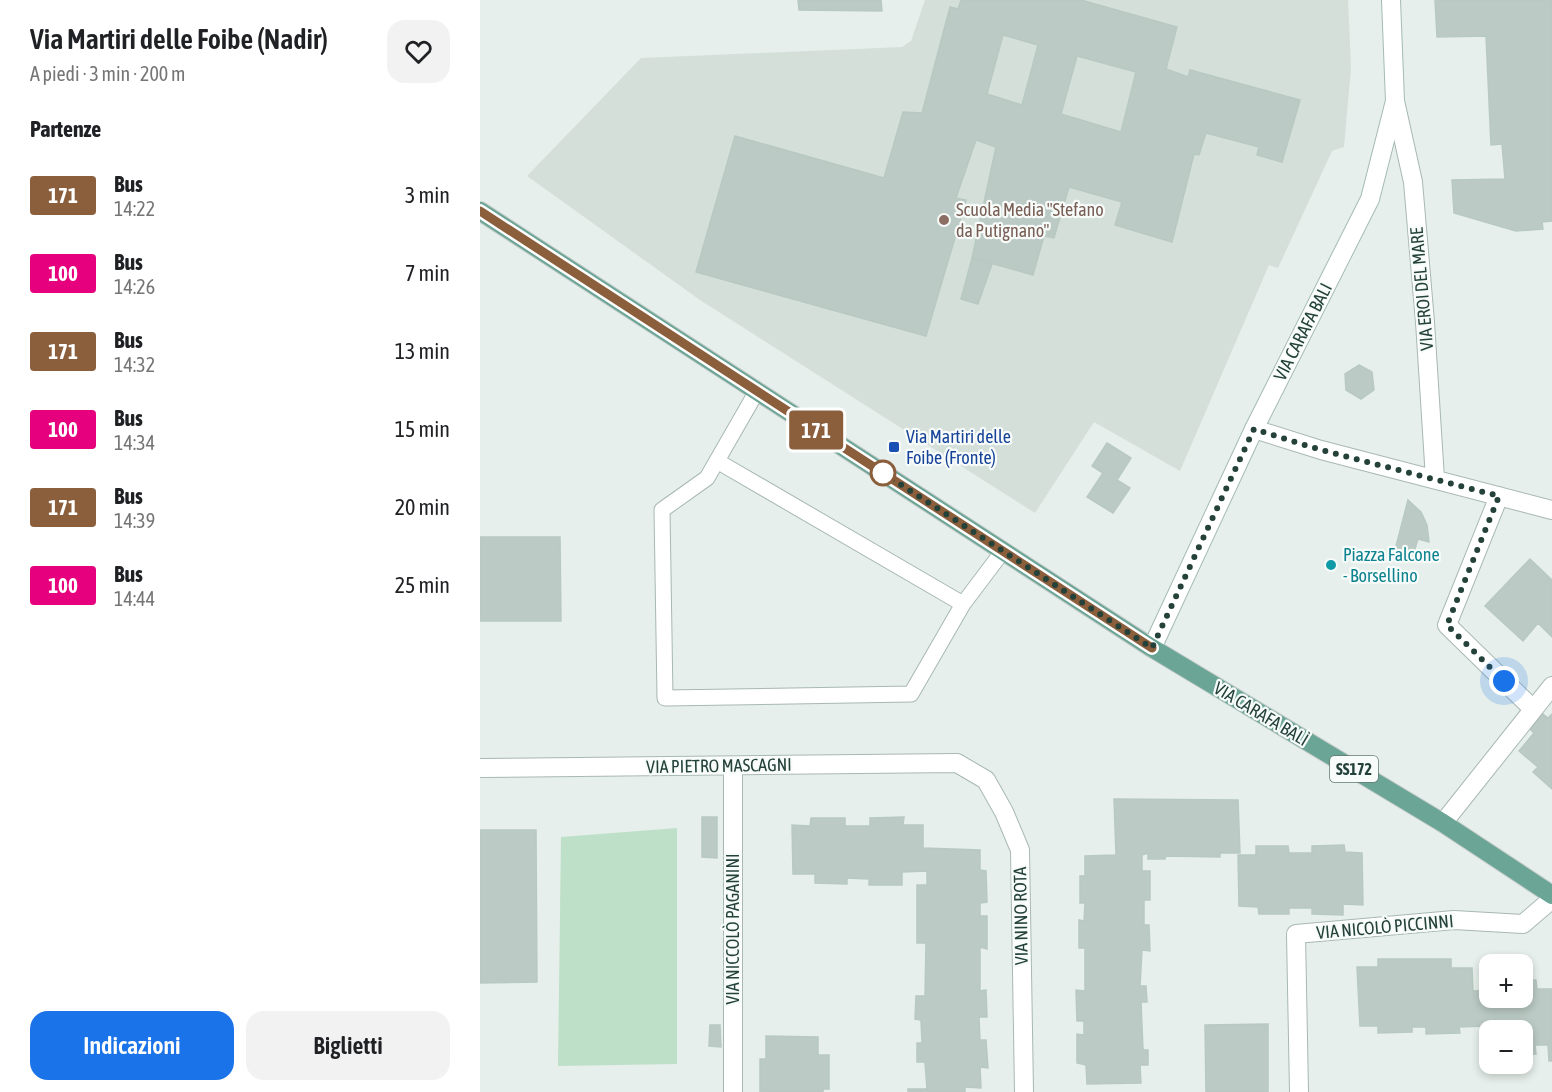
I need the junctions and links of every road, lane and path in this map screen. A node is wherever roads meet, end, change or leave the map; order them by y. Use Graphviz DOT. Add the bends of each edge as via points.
graph roads {
  1 [pos="1391,0"];
  2 [pos="1395,101"];
  3 [pos="480,211"];
  4 [pos="757,391"];
  5 [pos="1254,429"];
  6 [pos="717,461"];
  7 [pos="1435,479"];
  8 [pos="1499,496"];
  9 [pos="1552,510"];
  10 [pos="1003,551"];
  11 [pos="963,604"];
  12 [pos="1152,648"];
  13 [pos="1552,686"];
  14 [pos="1533,709"];
  15 [pos="957,763"];
  16 [pos="733,765"];
  17 [pos="480,768"];
  18 [pos="1443,823"];
  19 [pos="1552,894"];
  20 [pos="1552,899"];
  21 [pos="734,1092"];
  22 [pos="1024,1092"];
  23 [pos="1299,1092"];
  1 -- 2 [label="street, VIA CARAFA BALI"];
  2 -- 5 [label="street, VIA CARAFA BALI" via="1370,199"];
  2 -- 7 [label="street, VIA EROI DEL MARE" via="1413,182"];
  3 -- 4 [label="main road, SS172"];
  4 -- 6 [label="lane"];
  4 -- 10 [label="main road, SS172"];
  5 -- 7 [label="street"];
  5 -- 12 [label="street, VIA CARAFA BALI"];
  6 -- 11 [label="lane"];
  6 -- 11 [label="lane" via="707,478 662,510 665,698 911,694"];
  7 -- 8 [label="street"];
  8 -- 9 [label="street"];
  8 -- 14 [label="street" via="1447,625"];
  10 -- 11 [label="lane"];
  10 -- 12 [label="main road, SS172"];
  12 -- 18 [label="main road, VIA CARAFA BALÌ / SS172"];
  13 -- 14 [label="street"];
  14 -- 18 [label="street"];
  15 -- 16 [label="street, VIA PIETRO MASCAGNI"];
  15 -- 22 [label="street, VIA NINO ROTA" via="986,780 1020,850"];
  16 -- 17 [label="street, VIA PIETRO MASCAGNI"];
  16 -- 21 [label="street, VIA NICCOLÒ PAGANINI"];
  18 -- 19 [label="main road, VIA CARAFA BALÌ / SS172"];
  20 -- 23 [label="street, VIA NICOLÒ PICCINNI" via="1523,924 1454,920 1296,934"];
}
